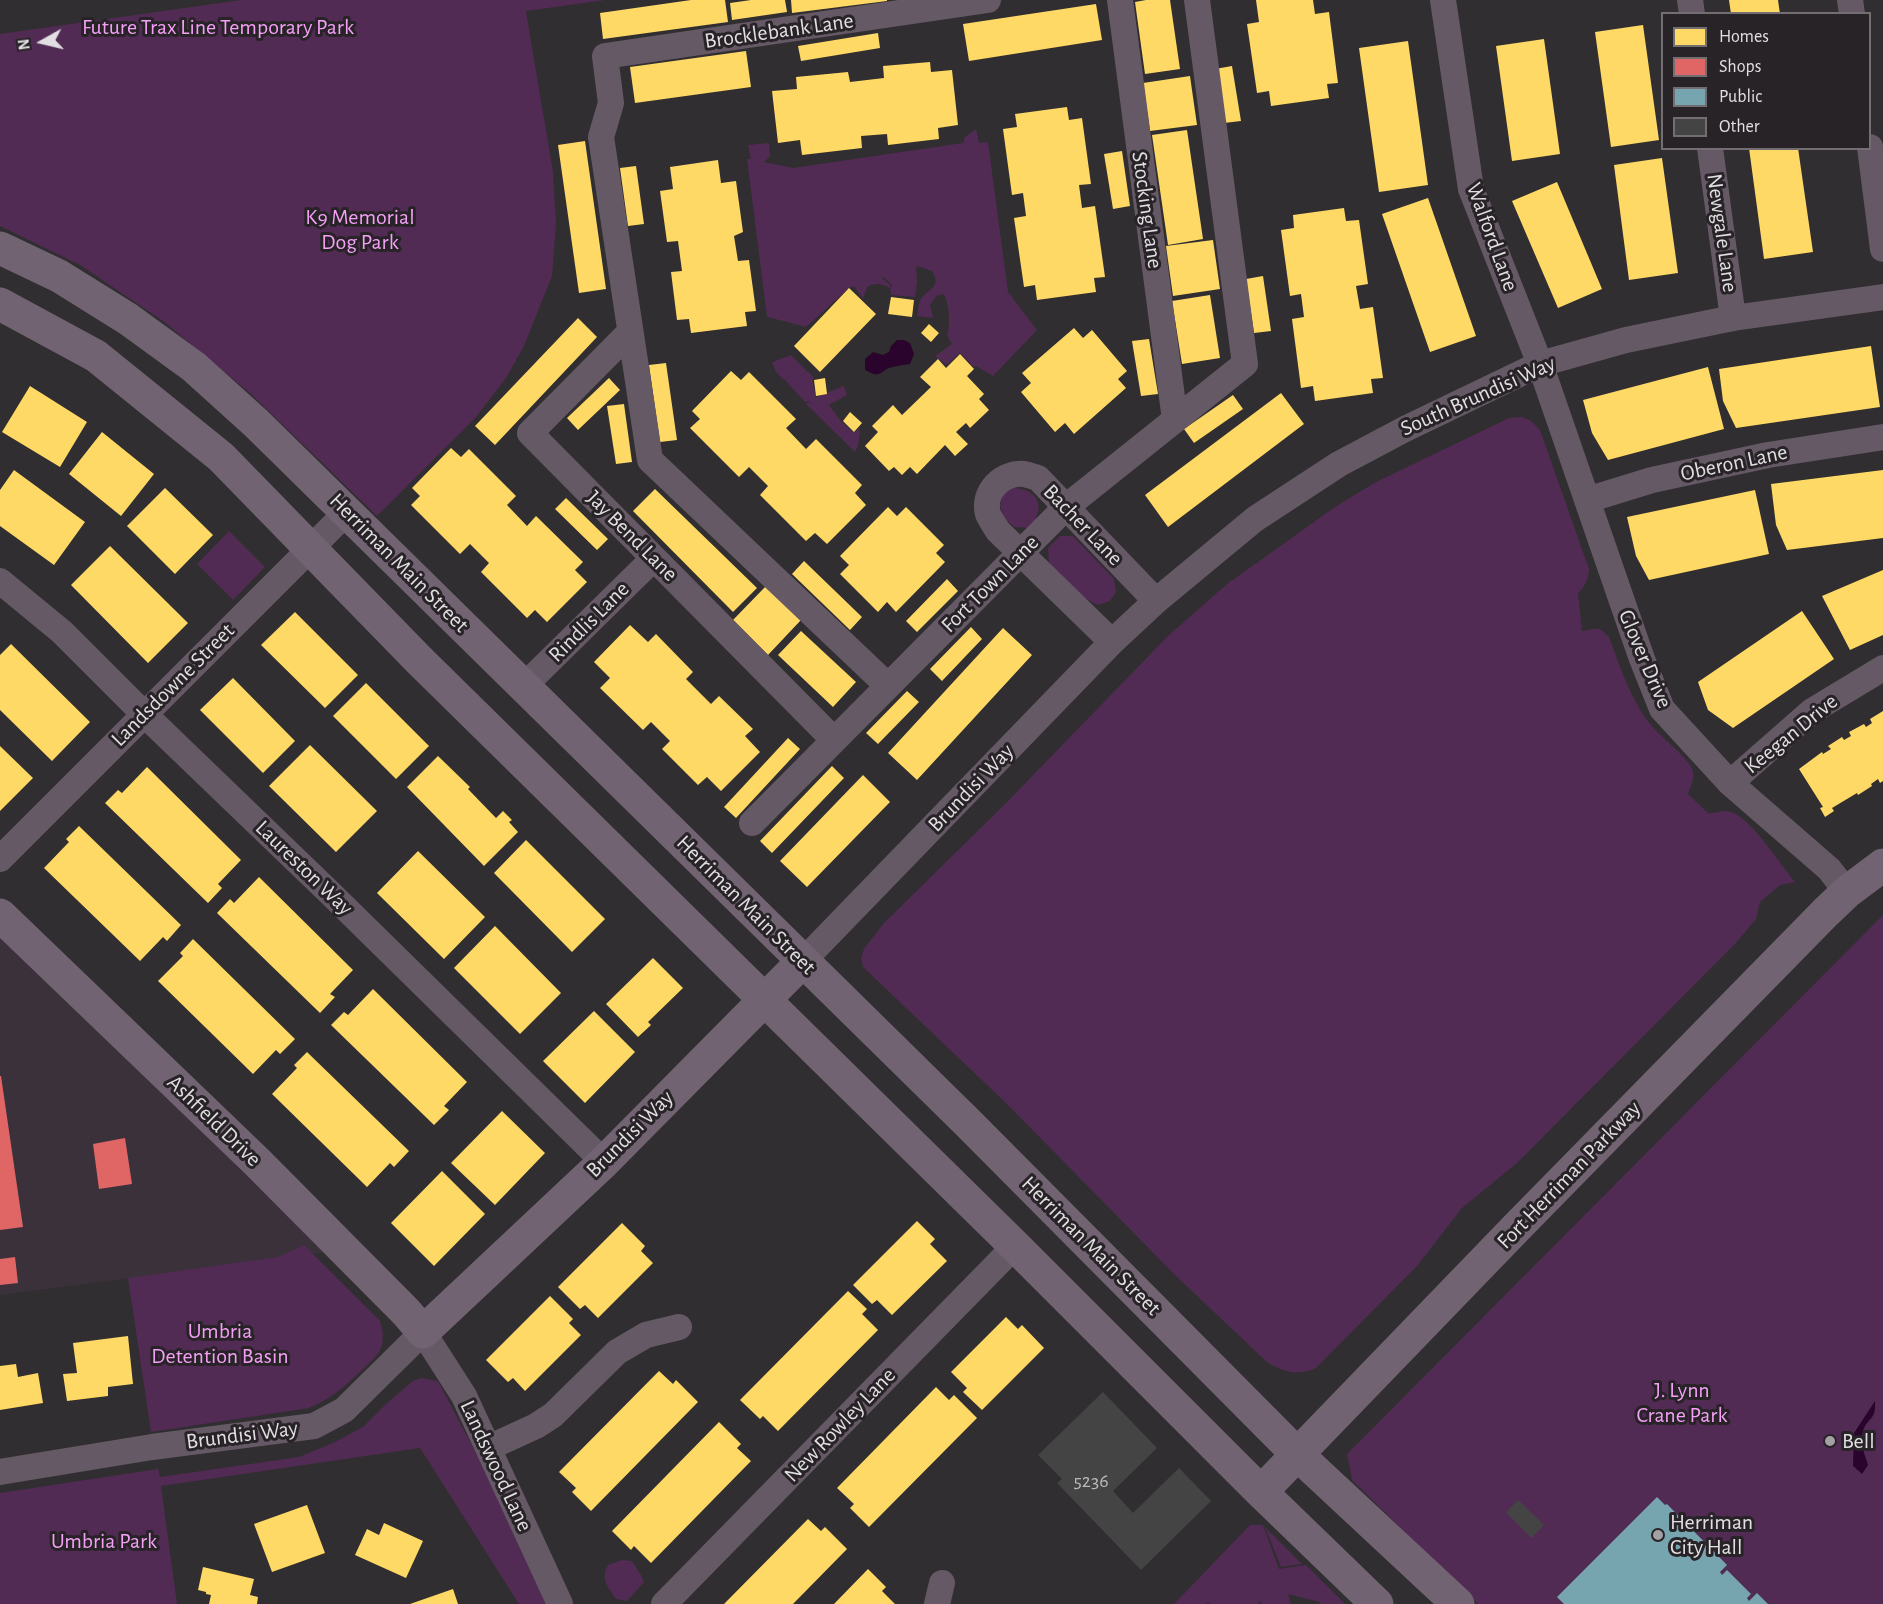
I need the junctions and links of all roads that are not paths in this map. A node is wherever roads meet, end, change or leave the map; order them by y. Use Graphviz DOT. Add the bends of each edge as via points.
graph roads {
  1 [pos="988,0"];
  2 [pos="1120,0"];
  3 [pos="1197,0"];
  4 [pos="1443,0"];
  5 [pos="1710,150"];
  6 [pos="1869,150"];
  7 [pos="0,248"];
  8 [pos="1883,249"];
  9 [pos="1883,297"];
  10 [pos="0,304"];
  11 [pos="1733,318"];
  12 [pos="630,332"];
  13 [pos="1540,364"];
  14 [pos="1175,420"];
  15 [pos="1883,437"];
  16 [pos="1587,500"];
  17 [pos="1066,507"];
  18 [pos="347,512"];
  19 [pos="310,550"];
  20 [pos="1021,552"];
  21 [pos="654,558"];
  22 [pos="0,581"];
  23 [pos="1156,601"];
  24 [pos="1112,642"];
  25 [pos="1883,668"];
  26 [pos="524,686"];
  27 [pos="888,686"];
  28 [pos="144,714"];
  29 [pos="834,740"];
  30 [pos="1730,783"];
  31 [pos="752,823"];
  32 [pos="0,859"];
  33 [pos="1883,864"];
  34 [pos="1847,892"];
  35 [pos="0,915"];
  36 [pos="803,961"];
  37 [pos="765,1000"];
  38 [pos="604,1161"];
  39 [pos="1016,1246"];
  40 [pos="680,1327"];
  41 [pos="423,1332"];
  42 [pos="488,1448"];
  43 [pos="1298,1455"];
  44 [pos="0,1472"];
  45 [pos="1262,1492"];
  46 [pos="560,1604"];
  47 [pos="664,1604"];
  48 [pos="1377,1604"];
  49 [pos="1458,1604"];
  1 -- 12 [label="street, Brocklebank Lane" via="605,57 611,103 601,136"];
  2 -- 14 [label="street, Stocking Lane"];
  3 -- 14 [label="street, Fort Town Lane" via="1245,364"];
  4 -- 13 [label="street, Walford Lane" via="1471,189"];
  5 -- 11 [label="street, Newgale Lane"];
  6 -- 8 [label="street"];
  7 -- 18 [label="main road, Herriman Main Street" via="59,276 194,367"];
  9 -- 11 [label="street, South Brundisi Way"];
  10 -- 19 [label="main road" via="96,356 221,457"];
  11 -- 13 [label="street, South Brundisi Way" via="1626,340"];
  12 -- 21 [label="street, Jay Bend Lane" via="530,433"];
  12 -- 27 [label="street" via="650,460"];
  13 -- 16 [label="street, Glover Drive"];
  13 -- 23 [label="street, South Brundisi Way" via="1339,464 1255,519"];
  14 -- 17 [label="street, Fort Town Lane"];
  15 -- 16 [label="street, Oberon Lane" via="1768,455 1652,480"];
  16 -- 30 [label="street, Glover Drive" via="1662,709"];
  17 -- 20 [label="street, Fort Town Lane"];
  17 -- 20 [label="street, Bacher Lane" via="1038,478 1024,474 1006,476 995,486 988,495 988,514 998,531"];
  17 -- 23 [label="street, Bacher Lane"];
  18 -- 19 [label="street, Landsdowne Street"];
  18 -- 26 [label="main road, Herriman Main Street"];
  19 -- 28 [label="street, Landsdowne Street"];
  19 -- 37 [label="main road"];
  20 -- 24 [label="street, Bacher Lane"];
  20 -- 27 [label="street, Fort Town Lane"];
  21 -- 26 [label="street, Rindlis Lane"];
  21 -- 29 [label="street, Jay Bend Lane"];
  22 -- 28 [label="street, Laureston Way" via="62,632"];
  23 -- 24 [label="street, Brundisi Way"];
  24 -- 36 [label="street, Brundisi Way"];
  25 -- 30 [label="street, Keegan Drive" via="1812,711"];
  26 -- 36 [label="main road, Herriman Main Street"];
  27 -- 29 [label="street, Fort Town Lane"];
  28 -- 32 [label="street, Landsdowne Street"];
  28 -- 38 [label="street, Laureston Way"];
  29 -- 31 [label="street, Fort Town Lane"];
  30 -- 34 [label="street, Glover Drive" via="1829,869"];
  33 -- 34 [label="main road, Fort Herriman Parkway"];
  34 -- 43 [label="main road, Fort Herriman Parkway"];
  35 -- 41 [label="main road, Ashfield Drive" via="257,1162"];
  36 -- 37 [label="main road, Brundisi Way"];
  36 -- 43 [label="main road, Herriman Main Street"];
  37 -- 38 [label="main road, Brundisi Way"];
  37 -- 39 [label="main road"];
  38 -- 41 [label="main road, Brundisi Way"];
  39 -- 45 [label="main road"];
  39 -- 47 [label="street, New Rowley Lane"];
  40 -- 42 [label="street" via="646,1335 617,1352 553,1415"];
  41 -- 42 [label="street, Landswood Lane" via="464,1396"];
  41 -- 44 [label="street, Brundisi Way" via="344,1410 314,1426"];
  42 -- 46 [label="street, Landswood Lane"];
  43 -- 45 [label="main road, Fort Herriman Parkway"];
  43 -- 49 [label="main road, Herriman Main Street"];
  45 -- 48 [label="main road"];
}
